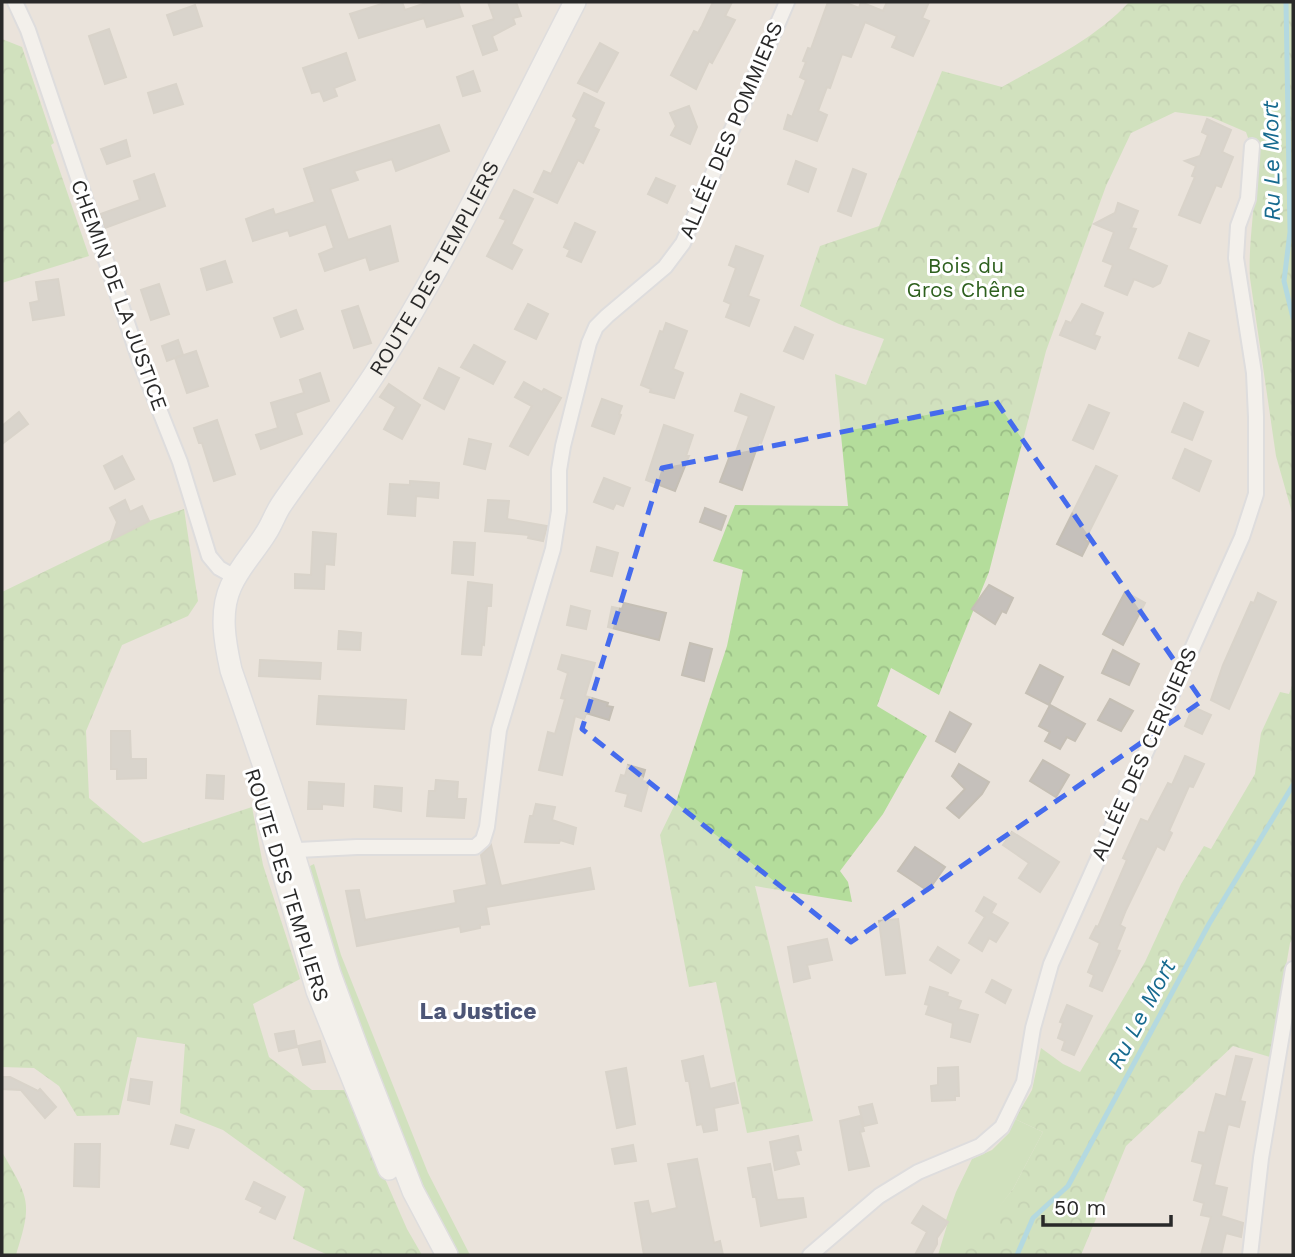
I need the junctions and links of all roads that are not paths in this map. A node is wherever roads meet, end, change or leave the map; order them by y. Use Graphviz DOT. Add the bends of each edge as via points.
graph roads {
  1 [pos="15,2"];
  2 [pos="575,2"];
  3 [pos="787,2"];
  4 [pos="1252,146"];
  5 [pos="229,574"];
  6 [pos="285,854"];
  7 [pos="1293,969"];
  8 [pos="434,1255"];
  9 [pos="447,1255"];
  10 [pos="810,1255"];
  11 [pos="1250,1255"];
  1 -- 5 [label="street, CHEMIN DE LA JUSTICE" via="140,361 180,462 209,556"];
  2 -- 5 [label="main road, ROUTE DES TEMPLIERS" via="404,328 272,519 259,525"];
  3 -- 6 [label="street, ALLÉE DES POMMIERS" via="683,243 665,267 596,327 589,343 563,446 557,530 499,730 483,840 475,847 357,846"];
  4 -- 10 [label="street, ALLÉE DES CERISIERS" via="1248,200 1238,226 1236,258 1254,373 1256,417 1256,494 1242,537 1051,964 1024,1082 1002,1127 980,1146 918,1172 879,1196"];
  5 -- 6 [label="main road, ROUTE DES TEMPLIERS" via="214,598 214,640"];
  6 -- 8 [label="main road, ROUTE DES TEMPLIERS" via="317,991 394,1179"];
  6 -- 9 [label="main road, ROUTE DES TEMPLIERS" via="413,1191"];
  7 -- 11 [label="street" via="1261,1158"];
}
